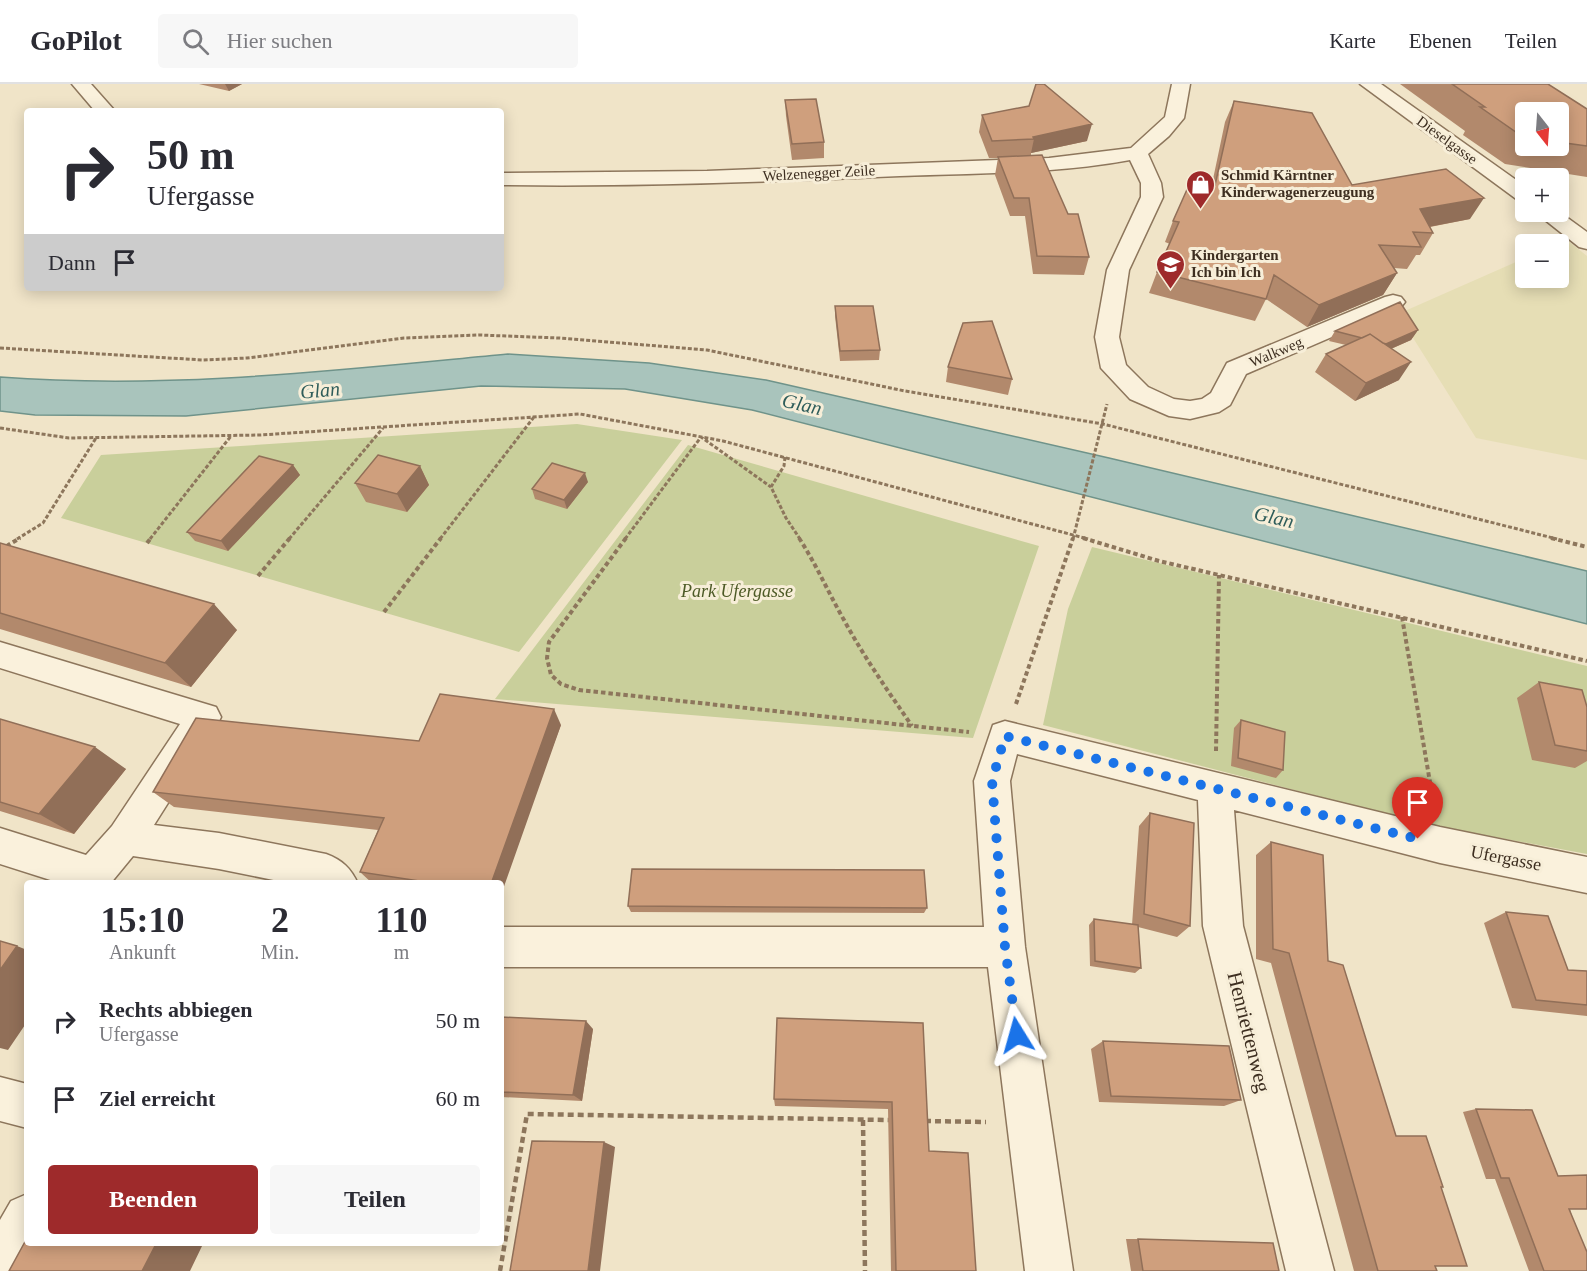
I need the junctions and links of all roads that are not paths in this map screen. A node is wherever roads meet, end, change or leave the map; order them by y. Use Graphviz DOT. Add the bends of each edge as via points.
graph roads {
  1 [pos="81,84"];
  2 [pos="1181,84"];
  3 [pos="1369,84"];
  4 [pos="102,108"];
  5 [pos="1137,153"];
  6 [pos="504,179"];
  7 [pos="1515,189"];
  8 [pos="1560,222"];
  9 [pos="1587,242"];
  10 [pos="1393,302"];
  11 [pos="0,655"];
  12 [pos="1215,788"];
  13 [pos="125,838"];
  14 [pos="0,846"];
  15 [pos="1587,875"];
  16 [pos="335,880"];
  17 [pos="504,947"];
  18 [pos="1005,947"];
  19 [pos="0,1099"];
  20 [pos="24,1105"];
  21 [pos="24,1223"];
  22 [pos="0,1268"];
  23 [pos="1050,1271"];
  24 [pos="1310,1271"];
  1 -- 4 [label="street"];
  2 -- 5 [label="street" via="1174,117"];
  3 -- 7 [label="street, Dieselgasse"];
  5 -- 6 [label="street, Welzenegger Zeile" via="1048,164 715,179"];
  5 -- 10 [label="street, Walkweg" via="1151,183 1152,197 1118,270 1107,337 1114,368 1139,393 1169,407 1190,410 1209,406 1221,399 1236,369"];
  8 -- 9 [label="street"];
  11 -- 13 [label="street" via="204,717"];
  12 -- 15 [label="street, Ufergasse" via="1440,845"];
  12 -- 18 [label="street, Ufergasse" via="1005,736 992,781"];
  12 -- 24 [label="street, Henriettenweg" via="1223,926"];
  13 -- 14 [label="street" via="93,875"];
  13 -- 16 [label="street" via="326,872"];
  17 -- 18 [label="street"];
  18 -- 23 [label="street"];
  19 -- 20 [label="street"];
  21 -- 22 [label="street"];
}
